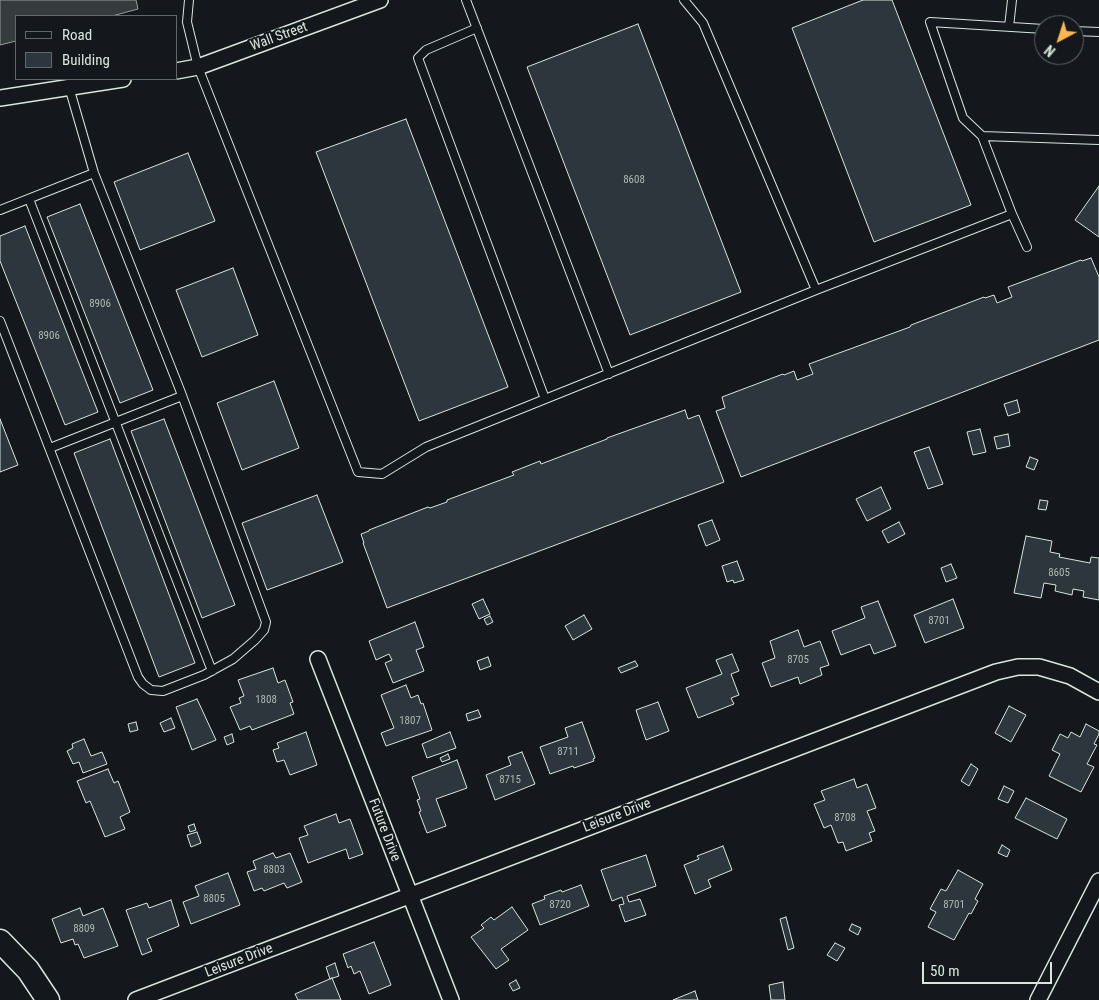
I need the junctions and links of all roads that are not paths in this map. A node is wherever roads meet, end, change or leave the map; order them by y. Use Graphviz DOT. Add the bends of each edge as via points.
graph roads {
  1 [pos="189,0"];
  2 [pos="380,0"];
  3 [pos="466,0"];
  4 [pos="684,0"];
  5 [pos="1012,0"];
  6 [pos="1009,27"];
  7 [pos="476,28"];
  8 [pos="1034,28"];
  9 [pos="1084,31"];
  10 [pos="1099,32"];
  11 [pos="198,67"];
  12 [pos="178,71"];
  13 [pos="116,80"];
  14 [pos="69,87"];
  15 [pos="0,98"];
  16 [pos="982,136"];
  17 [pos="1099,140"];
  18 [pos="94,173"];
  19 [pos="29,199"];
  20 [pos="0,210"];
  21 [pos="1012,214"];
  22 [pos="1027,247"];
  23 [pos="816,290"];
  24 [pos="0,321"];
  25 [pos="608,374"];
  26 [pos="182,396"];
  27 [pos="545,399"];
  28 [pos="116,422"];
  29 [pos="50,448"];
  30 [pos="318,659"];
  31 [pos="212,671"];
  32 [pos="1099,692"];
  33 [pos="1099,881"];
  34 [pos="409,895"];
  35 [pos="0,941"];
  36 [pos="48,1000"];
  37 [pos="136,1000"];
  38 [pos="450,1000"];
  39 [pos="1038,1000"];
  1 -- 11 [label="lane" via="187,22"];
  2 -- 11 [label="street, Wall Street"];
  3 -- 7 [label="lane"];
  4 -- 23 [label="lane" via="703,23"];
  5 -- 6 [label="lane"];
  6 -- 8 [label="lane"];
  6 -- 16 [label="lane" via="930,22 963,118"];
  7 -- 25 [label="lane"];
  7 -- 27 [label="lane" via="426,50 418,58"];
  9 -- 10 [label="lane"];
  11 -- 12 [label="street, Wall Street"];
  11 -- 27 [label="lane" via="358,472 382,474 426,447"];
  13 -- 14 [label="street"];
  14 -- 15 [label="street"];
  14 -- 18 [label="lane"];
  16 -- 17 [label="lane"];
  16 -- 21 [label="lane"];
  18 -- 19 [label="lane"];
  18 -- 26 [label="lane"];
  19 -- 20 [label="lane"];
  19 -- 28 [label="lane"];
  21 -- 22 [label="lane"];
  21 -- 23 [label="lane"];
  23 -- 25 [label="lane"];
  24 -- 29 [label="lane"];
  25 -- 27 [label="lane"];
  26 -- 28 [label="lane"];
  26 -- 31 [label="lane" via="266,622 255,640 233,659"];
  28 -- 29 [label="lane"];
  28 -- 31 [label="lane"];
  29 -- 31 [label="lane" via="143,684 151,690 163,691"];
  30 -- 34 [label="street, Future Drive"];
  32 -- 34 [label="street, Leisure Drive" via="1070,676 1039,667 996,672"];
  33 -- 39 [label="street"];
  34 -- 37 [label="street, Leisure Drive"];
  34 -- 38 [label="street, Future Drive"];
  35 -- 36 [label="street" via="28,970"];
}
